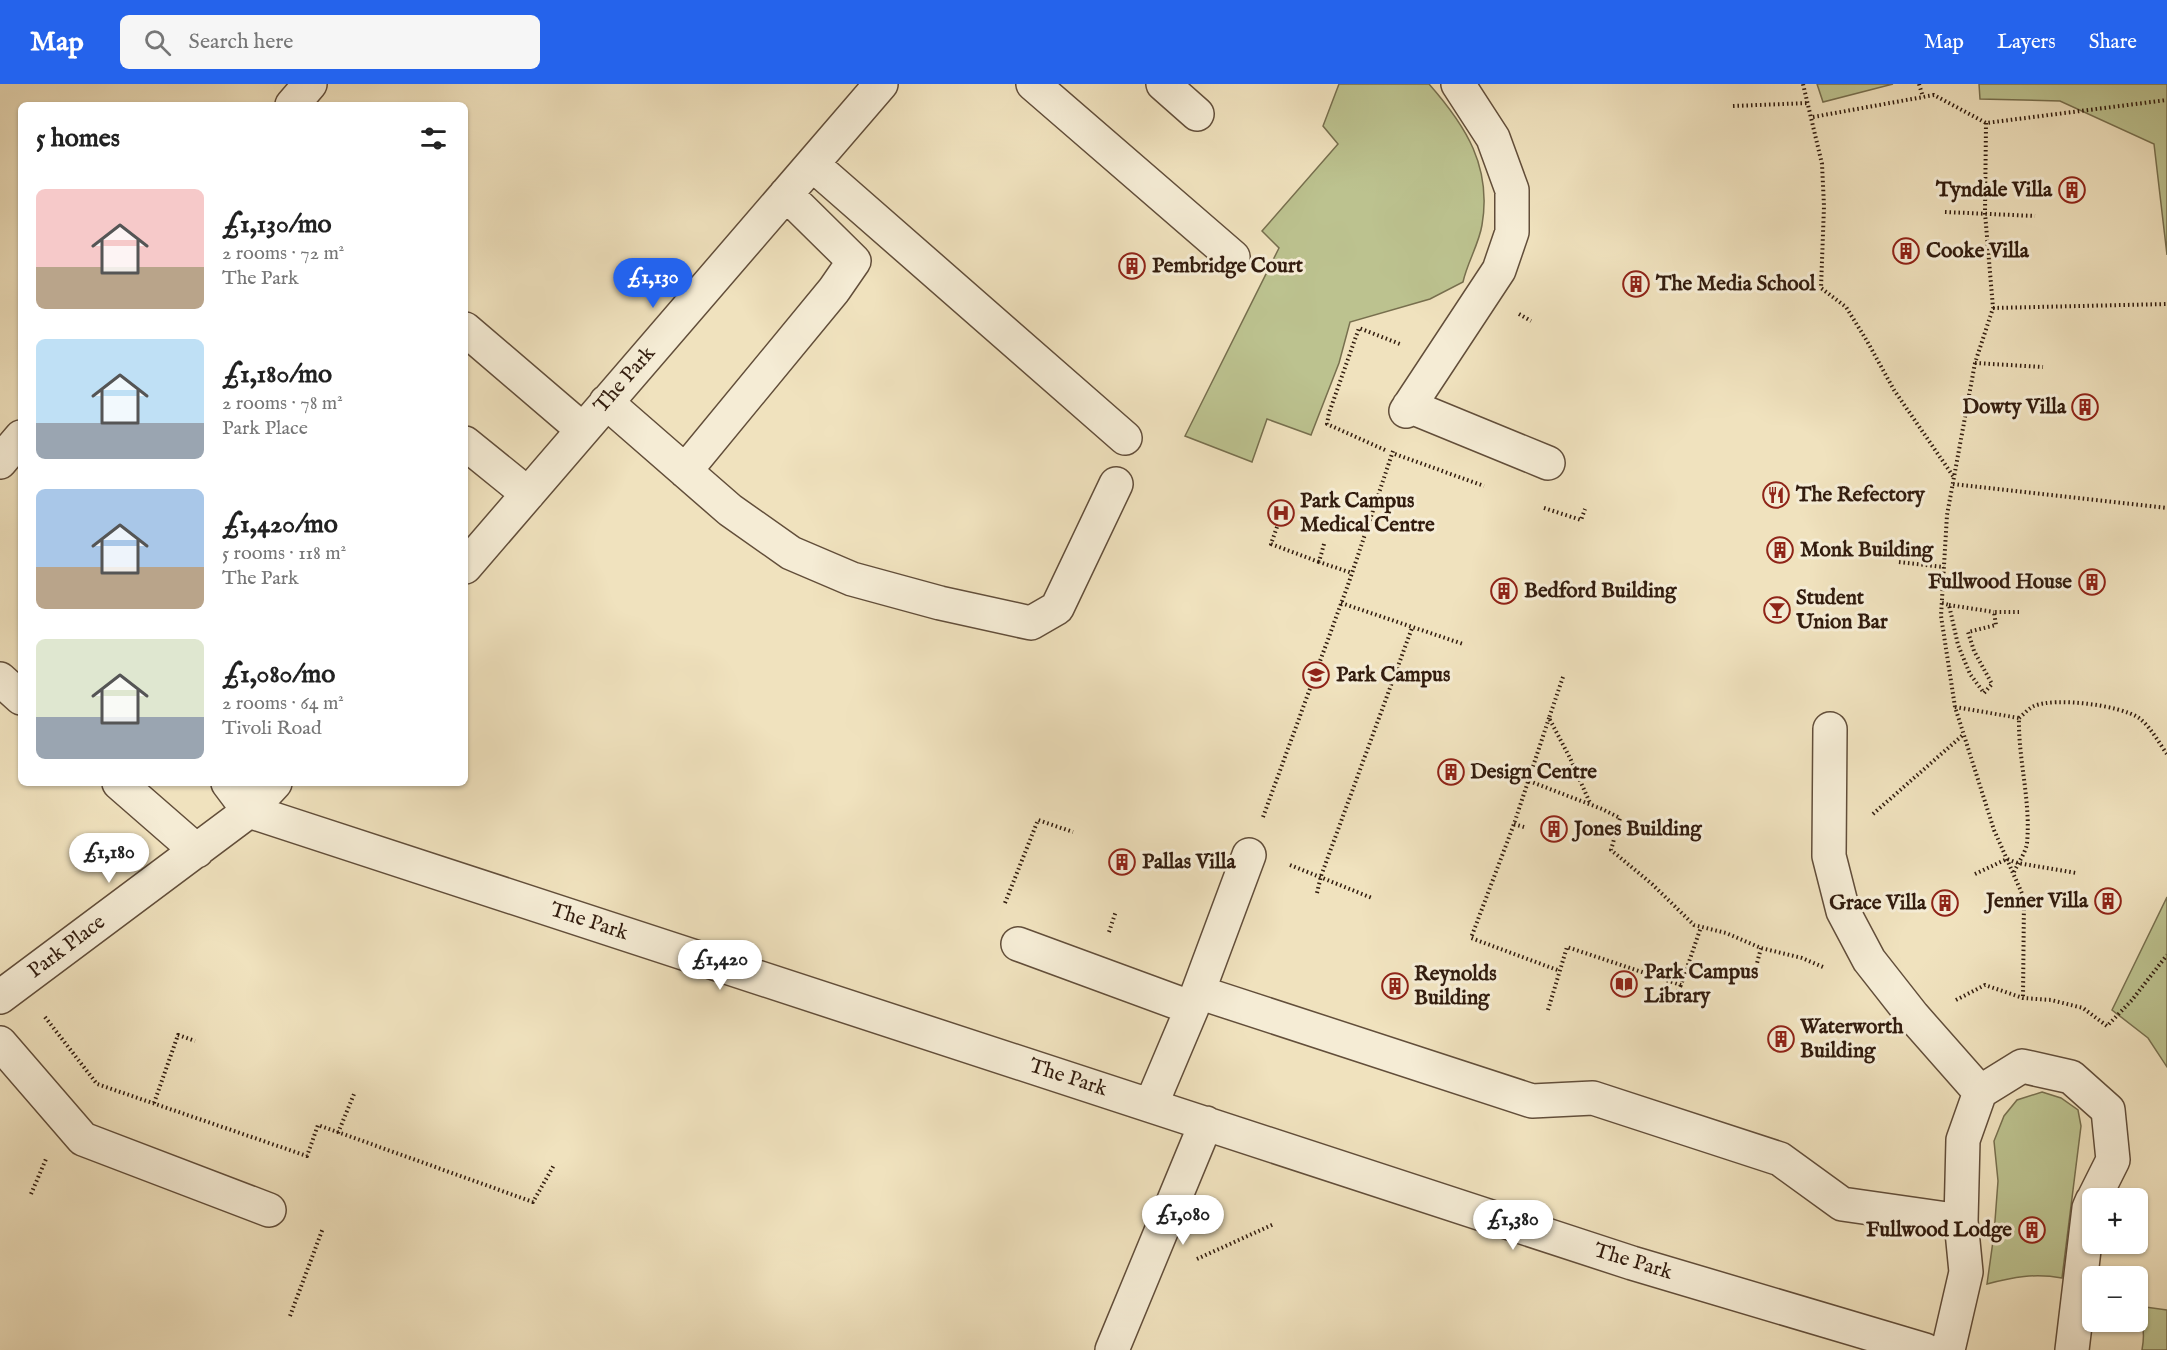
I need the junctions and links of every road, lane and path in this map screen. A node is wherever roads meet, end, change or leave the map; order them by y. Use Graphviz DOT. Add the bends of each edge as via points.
graph roads {
  1 [pos="310,84"];
  2 [pos="881,84"];
  3 [pos="1032,84"];
  4 [pos="1163,84"];
  5 [pos="1458,84"];
  6 [pos="1803,84"];
  7 [pos="1919,84"];
  8 [pos="1923,97"];
  9 [pos="2167,100"];
  10 [pos="295,102"];
  11 [pos="1809,103"];
  12 [pos="1733,106"];
  13 [pos="1197,114"];
  14 [pos="1813,117"];
  15 [pos="1986,123"];
  16 [pos="812,164"];
  17 [pos="786,194"];
  18 [pos="1945,212"];
  19 [pos="1985,213"];
  20 [pos="2035,216"];
  21 [pos="1233,257"];
  22 [pos="2167,304"];
  23 [pos="1993,308"];
  24 [pos="468,332"];
  25 [pos="1439,362"];
  26 [pos="1975,363"];
  27 [pos="2043,367"];
  28 [pos="606,402"];
  29 [pos="583,430"];
  30 [pos="1125,438"];
  31 [pos="18,441"];
  32 [pos="468,445"];
  33 [pos="0,462"];
  34 [pos="1548,463"];
  35 [pos="685,471"];
  36 [pos="1954,477"];
  37 [pos="1116,484"];
  38 [pos="1953,484"];
  39 [pos="528,494"];
  40 [pos="2167,508"];
  41 [pos="1277,527"];
  42 [pos="1324,544"];
  43 [pos="1319,562"];
  44 [pos="1899,562"];
  45 [pos="468,564"];
  46 [pos="1944,567"];
  47 [pos="1352,573"];
  48 [pos="1341,603"];
  49 [pos="1942,603"];
  50 [pos="1948,605"];
  51 [pos="1994,612"];
  52 [pos="2019,612"];
  53 [pos="1412,628"];
  54 [pos="1463,644"];
  55 [pos="1563,677"];
  56 [pos="0,680"];
  57 [pos="18,695"];
  58 [pos="1955,707"];
  59 [pos="1550,718"];
  60 [pos="2019,718"];
  61 [pos="1830,729"];
  62 [pos="1964,734"];
  63 [pos="2167,754"];
  64 [pos="1529,781"];
  65 [pos="122,786"];
  66 [pos="230,786"];
  67 [pos="272,786"];
  68 [pos="1590,804"];
  69 [pos="249,811"];
  70 [pos="1874,814"];
  71 [pos="1514,824"];
  72 [pos="1524,827"];
  73 [pos="1073,832"];
  74 [pos="197,851"];
  75 [pos="1249,853"];
  76 [pos="2007,859"];
  77 [pos="2018,862"];
  78 [pos="2013,873"];
  79 [pos="2076,873"];
  80 [pos="1975,874"];
  81 [pos="1321,876"];
  82 [pos="1317,893"];
  83 [pos="1372,898"];
  84 [pos="1116,911"];
  85 [pos="1694,925"];
  86 [pos="1701,927"];
  87 [pos="1110,930"];
  88 [pos="1018,944"];
  89 [pos="1761,948"];
  90 [pos="2167,955"];
  91 [pos="1755,967"];
  92 [pos="1560,971"];
  93 [pos="1681,985"];
  94 [pos="9,990"];
  95 [pos="1678,991"];
  96 [pos="1195,1000"];
  97 [pos="1548,1010"];
  98 [pos="195,1041"];
  99 [pos="0,1043"];
  100 [pos="1980,1092"];
  101 [pos="354,1094"];
  102 [pos="154,1103"];
  103 [pos="1151,1105"];
  104 [pos="1206,1123"];
  105 [pos="338,1133"];
  106 [pos="554,1165"];
  107 [pos="2099,1188"];
  108 [pos="269,1210"];
  109 [pos="1961,1221"];
  110 [pos="1274,1224"];
  111 [pos="323,1228"];
  112 [pos="2083,1254"];
  113 [pos="1139,1285"];
  114 [pos="290,1316"];
  115 [pos="1112,1350"];
  116 [pos="1925,1350"];
  117 [pos="1948,1350"];
  118 [pos="2072,1350"];
  1 -- 10 [label="street"];
  2 -- 16 [label="street, The Park"];
  3 -- 21 [label="street"];
  4 -- 13 [label="street"];
  5 -- 25 [label="street" via="1492,138 1512,190 1512,232 1499,270"];
  6 -- 11 [label="path"];
  7 -- 8 [label="path"];
  8 -- 14 [label="path"];
  8 -- 15 [label="path" via="1934,95"];
  9 -- 15 [label="path"];
  11 -- 12 [label="path"];
  11 -- 14 [label="path"];
  14 -- 36 [label="path" via="1822,164 1824,206 1821,288 1846,307 1894,390"];
  15 -- 19 [label="path"];
  16 -- 17 [label="street, The Park"];
  16 -- 30 [label="street"];
  17 -- 28 [label="street, The Park"];
  17 -- 35 [label="street" via="854,261"];
  18 -- 19 [label="path"];
  19 -- 20 [label="path"];
  19 -- 23 [label="path"];
  22 -- 23 [label="path"];
  23 -- 26 [label="path"];
  24 -- 29 [label="street"];
  25 -- 34 [label="street" via="1408,409"];
  25 -- 47 [label="path" via="1359,328 1327,424 1392,453"];
  26 -- 27 [label="path"];
  26 -- 36 [label="path"];
  28 -- 29 [label="street, The Park"];
  28 -- 35 [label="street"];
  29 -- 39 [label="street, The Park"];
  31 -- 33 [label="street"];
  32 -- 39 [label="street"];
  35 -- 37 [label="street" via="730,510 791,553 852,579 1031,623 1057,608"];
  36 -- 38 [label="path"];
  38 -- 40 [label="path"];
  38 -- 46 [label="path"];
  39 -- 45 [label="street, The Park"];
  41 -- 43 [label="path" via="1271,544"];
  42 -- 43 [label="path"];
  43 -- 47 [label="path"];
  44 -- 46 [label="path"];
  46 -- 49 [label="path"];
  47 -- 48 [label="path"];
  48 -- 53 [label="path"];
  48 -- 75 [label="path"];
  49 -- 50 [label="path"];
  49 -- 58 [label="path"];
  50 -- 51 [label="path"];
  50 -- 51 [label="path" via="1958,645 1970,674 1984,693 1992,684 1968,632 1996,625"];
  51 -- 52 [label="path"];
  53 -- 54 [label="path"];
  53 -- 81 [label="path"];
  55 -- 59 [label="path"];
  56 -- 57 [label="street"];
  58 -- 60 [label="path"];
  58 -- 62 [label="path"];
  59 -- 64 [label="path"];
  59 -- 68 [label="path"];
  60 -- 63 [label="path" via="2034,706 2060,703 2123,710 2140,718"];
  60 -- 77 [label="path" via="2027,845"];
  61 -- 100 [label="street" via="1829,856 1843,911 1869,960"];
  62 -- 70 [label="path"];
  62 -- 76 [label="path" via="1994,831"];
  64 -- 68 [label="path"];
  64 -- 71 [label="path"];
  65 -- 74 [label="street"];
  66 -- 69 [label="street"];
  67 -- 69 [label="street"];
  68 -- 85 [label="path" via="1620,818 1611,850"];
  69 -- 74 [label="street, Park Place"];
  69 -- 103 [label="street, The Park"];
  71 -- 72 [label="path"];
  71 -- 92 [label="path" via="1471,938"];
  73 -- 88 [label="path" via="1038,820 993,934"];
  74 -- 94 [label="street, Park Place"];
  75 -- 81 [label="path"];
  75 -- 96 [label="street"];
  76 -- 77 [label="path"];
  76 -- 78 [label="path"];
  76 -- 80 [label="path"];
  77 -- 78 [label="path"];
  77 -- 79 [label="path"];
  78 -- 90 [label="path" via="2024,898 2023,998 2083,1008 2107,1026"];
  81 -- 82 [label="path"];
  81 -- 83 [label="path"];
  84 -- 87 [label="path"];
  86 -- 93 [label="path"];
  88 -- 96 [label="street"];
  89 -- 91 [label="path"];
  92 -- 93 [label="path" via="1567,947"];
  92 -- 97 [label="path"];
  93 -- 95 [label="path"];
  94 -- 102 [label="path" via="97,1084"];
  96 -- 103 [label="street"];
  96 -- 109 [label="street" via="1532,1101 1593,1098 1780,1159 1842,1204"];
  98 -- 102 [label="path" via="178,1035"];
  99 -- 108 [label="street" via="83,1139"];
  100 -- 107 [label="street" via="2022,1066 2071,1077 2108,1110 2113,1160"];
  100 -- 109 [label="street" via="1963,1140"];
  101 -- 105 [label="path"];
  102 -- 105 [label="path" via="307,1156 318,1125"];
  103 -- 104 [label="street, The Park"];
  104 -- 113 [label="street"];
  104 -- 116 [label="street, The Park" via="1632,1263"];
  105 -- 106 [label="path" via="533,1202"];
  109 -- 117 [label="street" via="1966,1272"];
  110 -- 113 [label="path"];
  111 -- 114 [label="path"];
  112 -- 118 [label="street"];
  113 -- 115 [label="street"];
}
